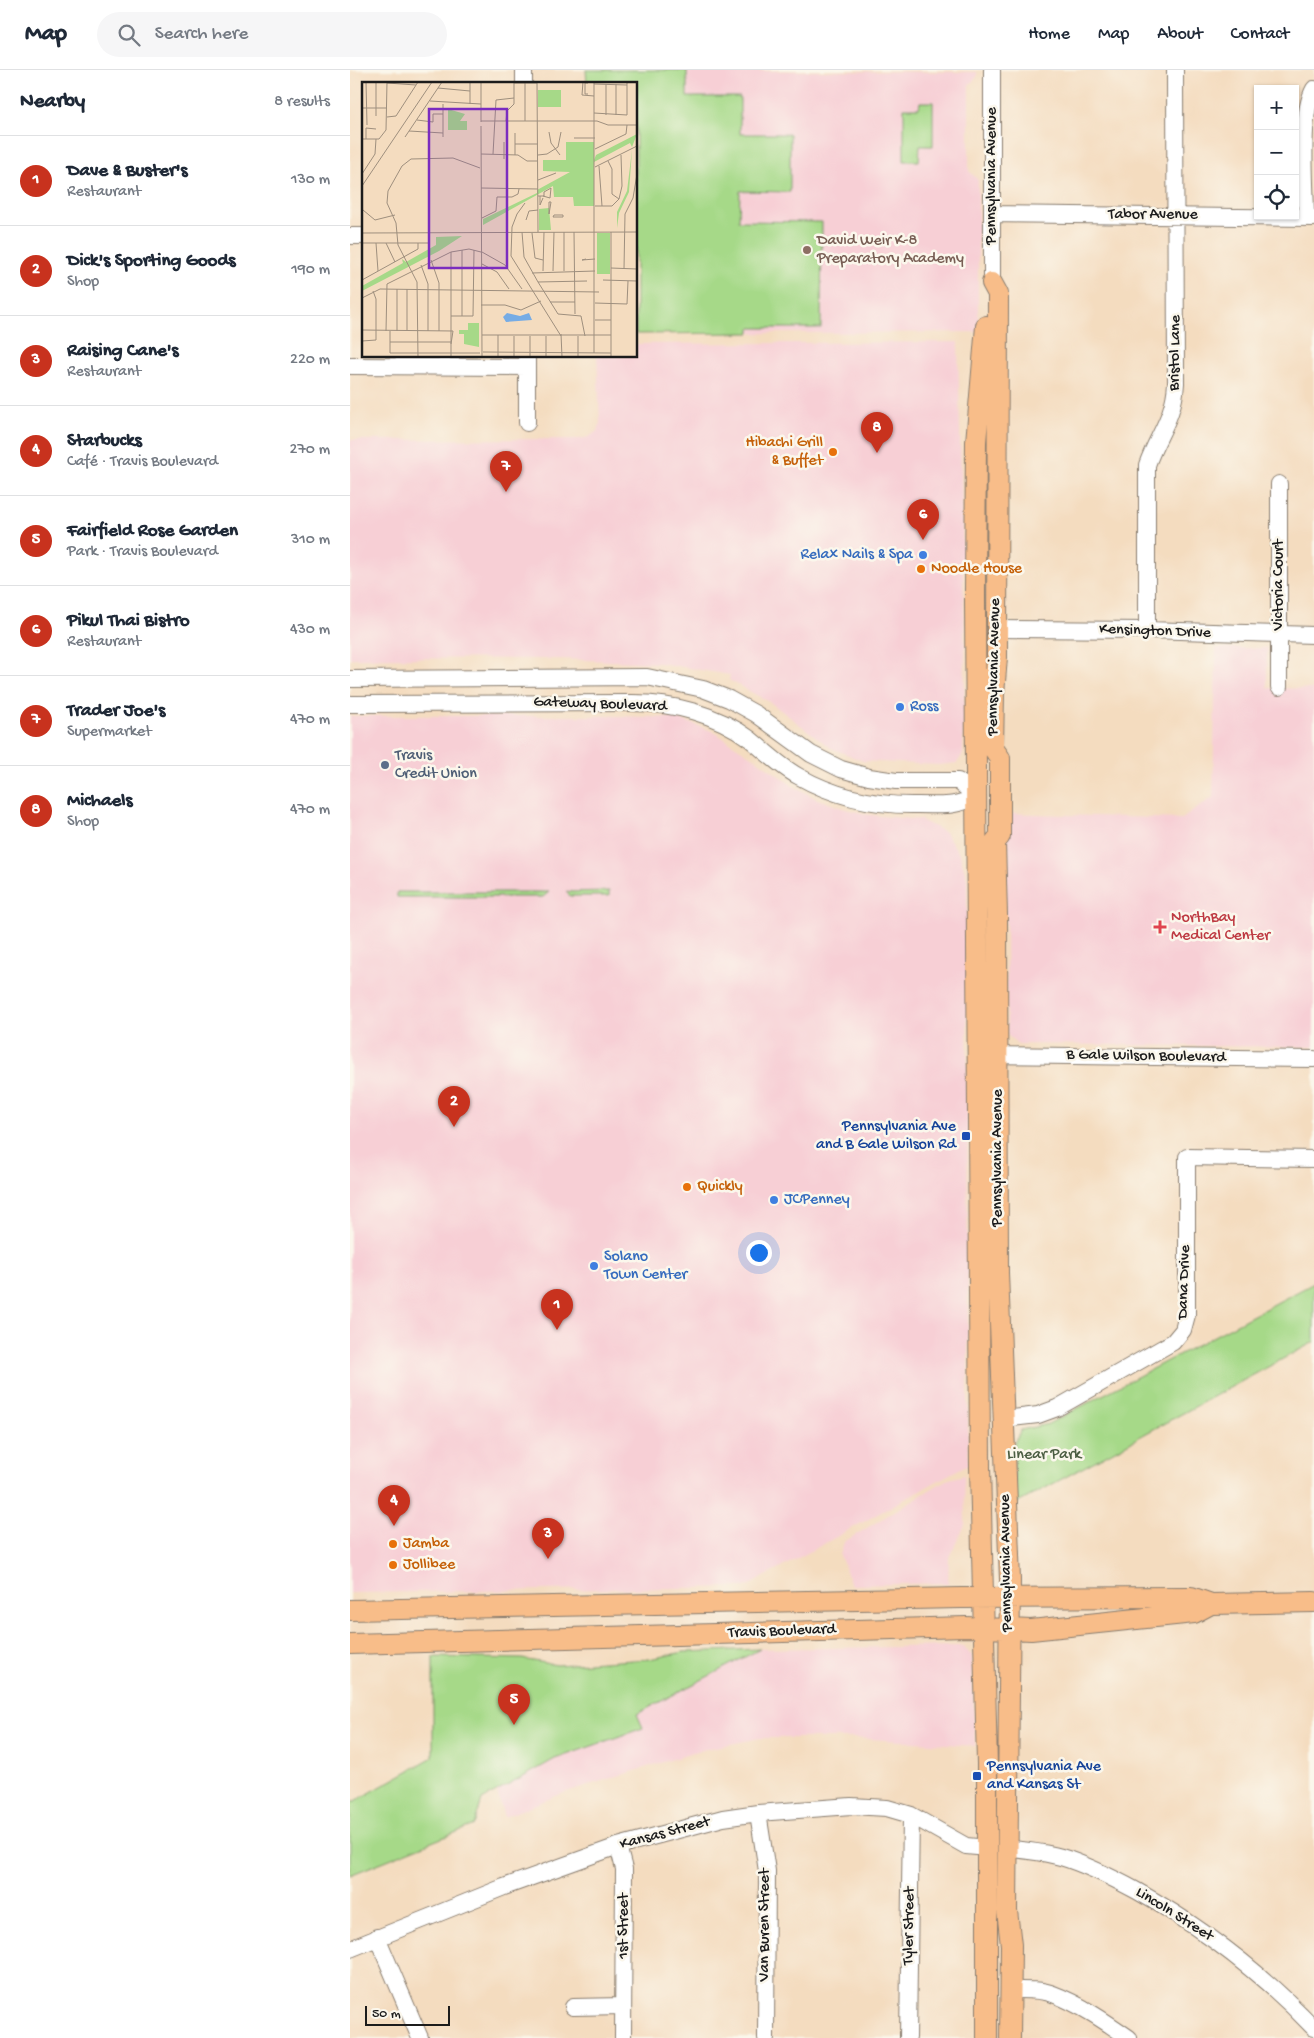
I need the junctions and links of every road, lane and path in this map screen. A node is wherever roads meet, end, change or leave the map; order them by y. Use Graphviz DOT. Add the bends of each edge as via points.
graph roads {
  1 [pos="992,70"];
  2 [pos="1175,70"];
  3 [pos="1314,89"];
  4 [pos="992,214"];
  5 [pos="1176,215"];
  6 [pos="1310,217"];
  7 [pos="992,283"];
  8 [pos="527,362"];
  9 [pos="350,366"];
  10 [pos="527,423"];
  11 [pos="1280,484"];
  12 [pos="976,544"];
  13 [pos="996,630"];
  14 [pos="1147,630"];
  15 [pos="1279,635"];
  16 [pos="1314,635"];
  17 [pos="976,646"];
  18 [pos="350,680"];
  19 [pos="1278,686"];
  20 [pos="350,704"];
  21 [pos="993,748"];
  22 [pos="976,796"];
  23 [pos="995,842"];
  24 [pos="988,1055"];
  25 [pos="1314,1059"];
  26 [pos="1314,1159"];
  27 [pos="1004,1419"];
  28 [pos="982,1598"];
  29 [pos="1009,1598"];
  30 [pos="1314,1602"];
  31 [pos="1211,1604"];
  32 [pos="350,1610"];
  33 [pos="983,1628"];
  34 [pos="1009,1629"];
  35 [pos="350,1644"];
  36 [pos="758,1812"];
  37 [pos="911,1815"];
  38 [pos="618,1846"];
  39 [pos="988,1848"];
  40 [pos="1008,1848"];
  41 [pos="377,1937"];
  42 [pos="350,1948"];
  43 [pos="1010,1990"];
  44 [pos="623,2006"];
  45 [pos="573,2007"];
  46 [pos="1314,2028"];
  47 [pos="420,2038"];
  48 [pos="623,2038"];
  49 [pos="766,2038"];
  50 [pos="908,2038"];
  51 [pos="987,2038"];
  52 [pos="1010,2038"];
  53 [pos="1129,2038"];
  1 -- 4 [label="street, Pennsylvania Avenue"];
  2 -- 5 [label="street, Bristol Lane"];
  3 -- 6 [label="street" via="1306,126"];
  4 -- 5 [label="street, Tabor Avenue"];
  4 -- 7 [label="street, Pennsylvania Avenue"];
  5 -- 6 [label="street, Tabor Avenue"];
  5 -- 14 [label="street, Bristol Lane" via="1175,399 1169,420 1152,449 1147,465"];
  7 -- 12 [label="main road, Pennsylvania Avenue" via="986,294 986,334 976,442"];
  7 -- 13 [label="main road, Pennsylvania Avenue" via="998,294"];
  8 -- 9 [label="street"];
  8 -- 10 [label="street"];
  11 -- 15 [label="street, Victoria Court"];
  12 -- 13 [label="main road" via="985,560 986,614"];
  12 -- 17 [label="main road, Pennsylvania Avenue"];
  13 -- 14 [label="street, Kensington Drive"];
  13 -- 17 [label="main road"];
  13 -- 21 [label="main road, Pennsylvania Avenue"];
  14 -- 15 [label="street, Kensington Drive"];
  15 -- 16 [label="street, Kensington Drive"];
  15 -- 19 [label="street, Victoria Court"];
  17 -- 22 [label="main road, Pennsylvania Avenue"];
  18 -- 22 [label="street, Gateway Boulevard" via="647,677 680,683 728,699 756,714 811,754 841,769 896,781 958,781"];
  20 -- 22 [label="street, Gateway Boulevard" via="640,703 671,706 728,726 797,775 835,793 895,806 959,805"];
  21 -- 22 [label="main road" via="989,758 989,782"];
  21 -- 23 [label="main road, Pennsylvania Avenue" via="1000,758 1000,836"];
  22 -- 23 [label="main road" via="988,809 989,836"];
  22 -- 24 [label="main road, Pennsylvania Avenue"];
  23 -- 24 [label="main road, Pennsylvania Avenue"];
  24 -- 25 [label="street, B Gale Wilson Boulevard"];
  24 -- 27 [label="main road, Pennsylvania Avenue"];
  24 -- 28 [label="main road, Pennsylvania Avenue"];
  26 -- 27 [label="street, Dana Drive" via="1187,1157 1187,1315 1183,1330 1173,1342 1057,1408"];
  27 -- 29 [label="main road, Pennsylvania Avenue"];
  28 -- 29 [label="main road, Travis Boulevard"];
  28 -- 32 [label="main road, Travis Boulevard"];
  28 -- 33 [label="main road, Pennsylvania Avenue"];
  29 -- 31 [label="main road, Travis Boulevard" via="1191,1597"];
  29 -- 34 [label="main road, Pennsylvania Avenue"];
  30 -- 31 [label="main road, Travis Boulevard"];
  31 -- 34 [label="main road, Travis Boulevard" via="1194,1613 1032,1630"];
  33 -- 34 [label="main road, Travis Boulevard"];
  33 -- 35 [label="main road, Travis Boulevard"];
  33 -- 39 [label="main road, Pennsylvania Avenue"];
  34 -- 40 [label="main road, Pennsylvania Avenue"];
  36 -- 37 [label="street, Kansas Street" via="851,1806 887,1808"];
  36 -- 38 [label="street, Kansas Street"];
  36 -- 49 [label="street, Van Buren Street" via="767,1871"];
  37 -- 39 [label="street, Kansas Street" via="966,1846"];
  37 -- 50 [label="street, Tyler Street"];
  38 -- 41 [label="street, Kansas Street"];
  38 -- 44 [label="street, 1st Street" via="624,1869"];
  39 -- 51 [label="main road, Pennsylvania Avenue"];
  40 -- 43 [label="main road, Pennsylvania Avenue"];
  40 -- 46 [label="street, Lincoln Street" via="1061,1857 1102,1872 1177,1914 1239,1958 1287,1999"];
  41 -- 42 [label="street, Kansas Street"];
  41 -- 47 [label="street"];
  43 -- 52 [label="main road, Pennsylvania Avenue"];
  43 -- 53 [label="street" via="1053,1994"];
  44 -- 45 [label="street"];
  44 -- 48 [label="street, 1st Street"];
}
